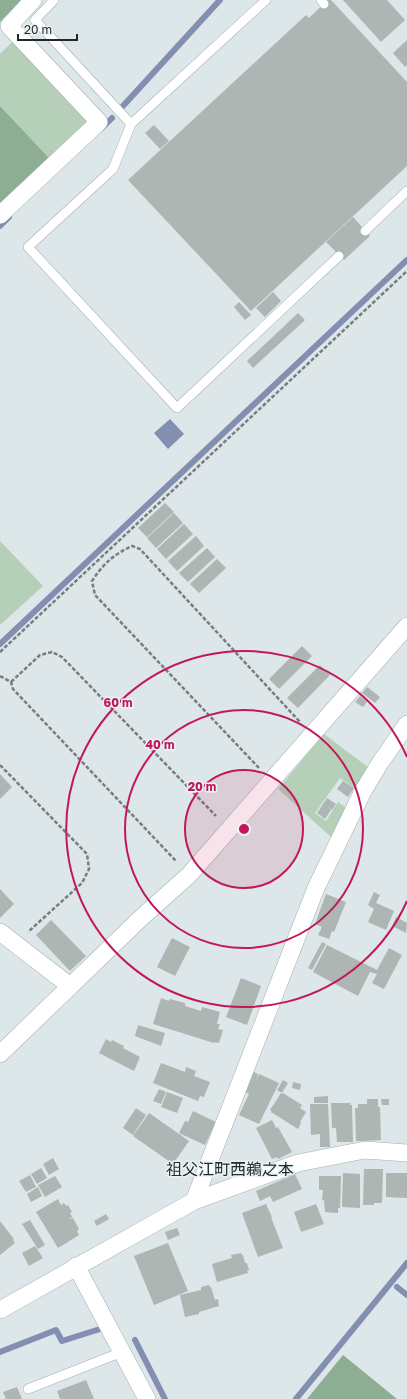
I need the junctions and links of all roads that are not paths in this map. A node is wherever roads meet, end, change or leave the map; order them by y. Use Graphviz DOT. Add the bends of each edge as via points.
graph roads {
  1 [pos="33,0"];
  2 [pos="54,0"];
  3 [pos="266,0"];
  4 [pos="131,124"];
  5 [pos="407,191"];
  6 [pos="0,215"];
  7 [pos="365,230"];
  8 [pos="339,256"];
  9 [pos="407,626"];
  10 [pos="407,724"];
  11 [pos="0,932"];
  12 [pos="70,986"];
  13 [pos="0,1054"];
  14 [pos="407,1153"];
  15 [pos="194,1201"];
  16 [pos="76,1266"];
  17 [pos="0,1310"];
  18 [pos="122,1352"];
  19 [pos="28,1389"];
  20 [pos="147,1399"];
  1 -- 6 [label="street" via="9,26 99,122"];
  2 -- 4 [label="lane" via="35,20"];
  3 -- 4 [label="lane"];
  4 -- 8 [label="lane" via="113,169 28,247 177,408"];
  5 -- 7 [label="lane"];
  9 -- 12 [label="street" via="189,875"];
  10 -- 15 [label="street" via="362,793 316,888"];
  11 -- 12 [label="street"];
  12 -- 13 [label="street"];
  14 -- 15 [label="street" via="365,1150 298,1163"];
  15 -- 16 [label="street"];
  16 -- 17 [label="street"];
  16 -- 18 [label="street"];
  18 -- 19 [label="lane"];
  18 -- 20 [label="street"];
}
